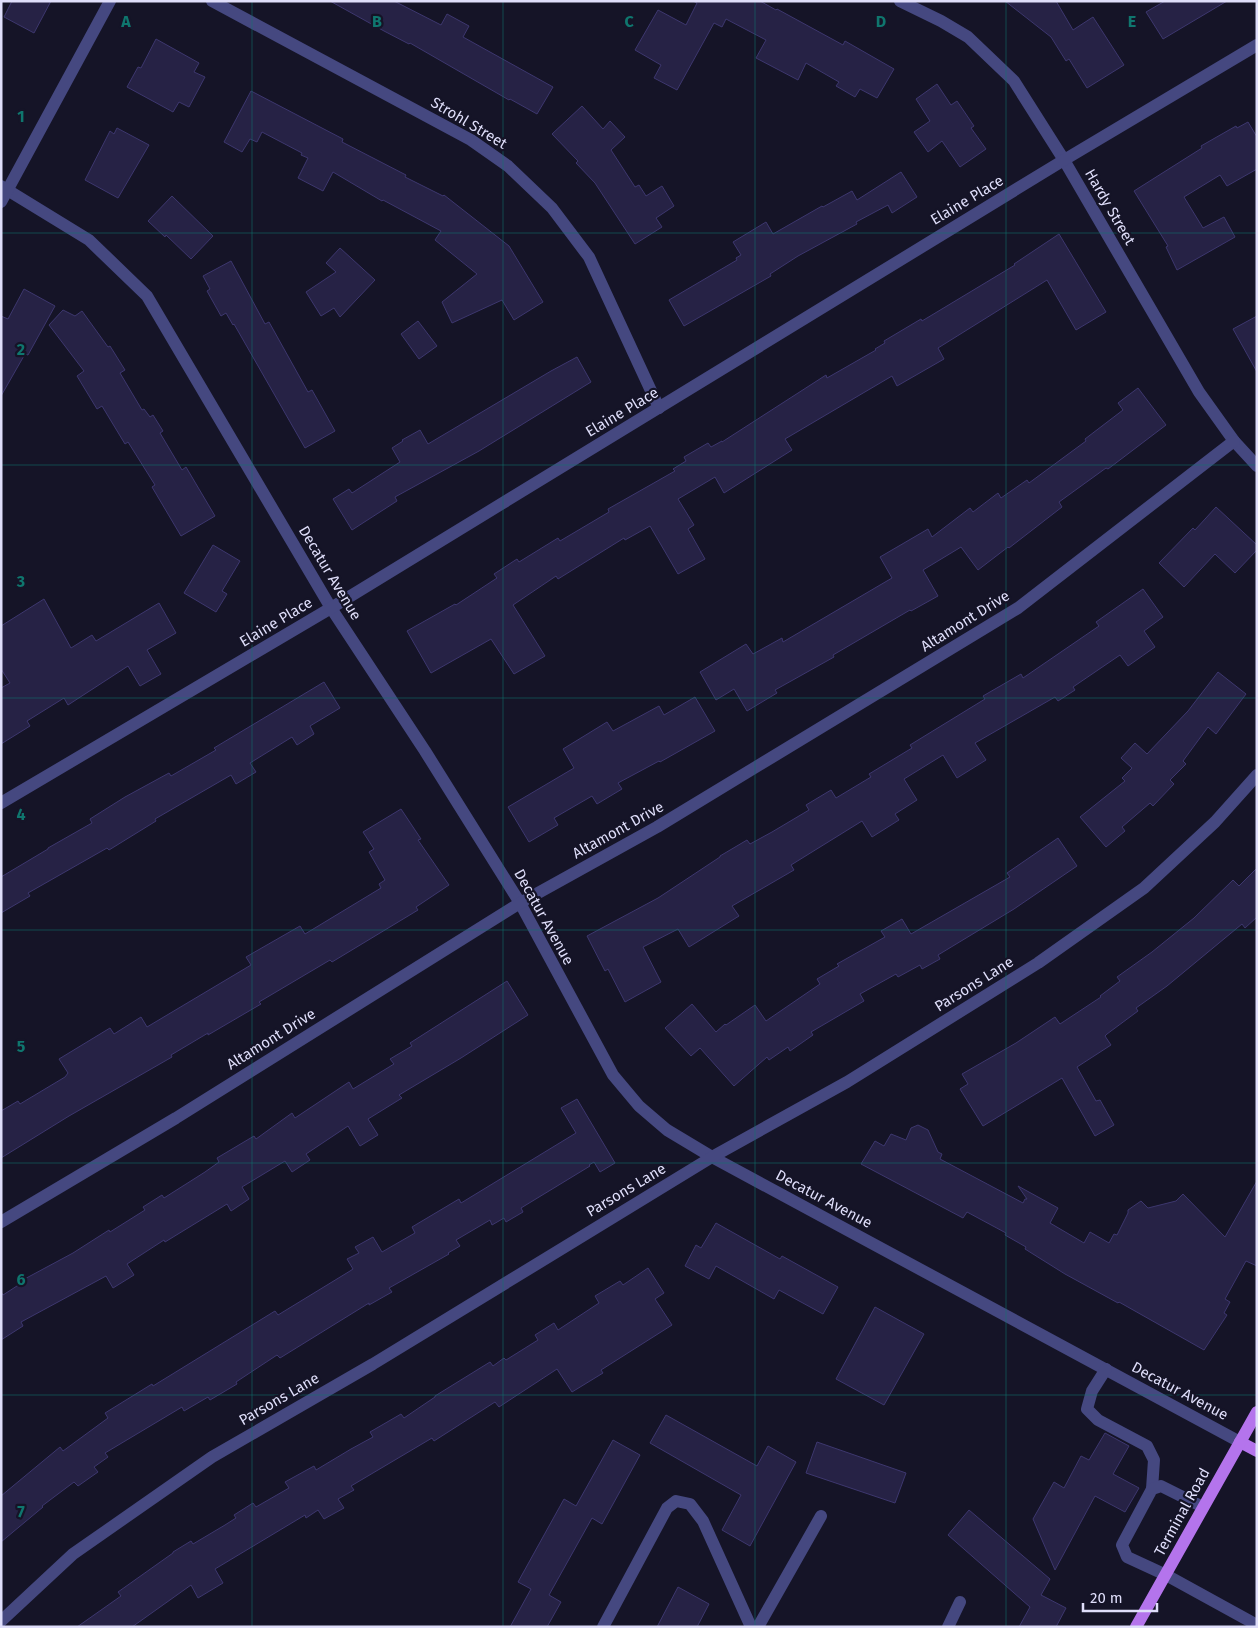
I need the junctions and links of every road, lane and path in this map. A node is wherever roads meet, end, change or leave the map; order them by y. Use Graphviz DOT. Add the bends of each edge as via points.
graph roads {
  1 [pos="110,1"];
  2 [pos="212,1"];
  3 [pos="900,1"];
  4 [pos="1257,44"];
  5 [pos="1064,160"];
  6 [pos="5,188"];
  7 [pos="1,202"];
  8 [pos="659,408"];
  9 [pos="1234,441"];
  10 [pos="1257,466"];
  11 [pos="331,608"];
  12 [pos="1257,775"];
  13 [pos="1,803"];
  14 [pos="520,903"];
  15 [pos="712,1157"];
  16 [pos="1,1222"];
  17 [pos="1106,1369"];
  18 [pos="1257,1412"];
  19 [pos="1240,1442"];
  20 [pos="1257,1451"];
  21 [pos="1152,1489"];
  22 [pos="1203,1507"];
  23 [pos="820,1516"];
  24 [pos="1166,1575"];
  25 [pos="960,1602"];
  26 [pos="1,1621"];
  27 [pos="1257,1625"];
  28 [pos="603,1627"];
  29 [pos="751,1627"];
  30 [pos="758,1627"];
  31 [pos="948,1627"];
  32 [pos="1136,1627"];
  1 -- 6 [label="street"];
  2 -- 8 [label="street, Strohl Street" via="471,140 508,166 552,208 589,257"];
  3 -- 5 [label="street, Hardy Street" via="968,37 1014,81"];
  4 -- 5 [label="street, Elaine Place"];
  5 -- 8 [label="street, Elaine Place"];
  5 -- 9 [label="street, Hardy Street" via="1199,392"];
  6 -- 7 [label="street"];
  6 -- 11 [label="street, Decatur Avenue" via="89,240 148,296"];
  8 -- 11 [label="street, Elaine Place"];
  9 -- 10 [label="street, Hardy Street"];
  9 -- 14 [label="street, Altamont Drive" via="1018,608 657,828"];
  11 -- 13 [label="street, Elaine Place"];
  11 -- 14 [label="street, Decatur Avenue" via="426,751"];
  12 -- 15 [label="street, Parsons Lane" via="1216,822 1144,888 1038,963 847,1082"];
  14 -- 15 [label="street, Decatur Avenue" via="613,1075 639,1106 667,1130"];
  14 -- 16 [label="street, Altamont Drive" via="176,1118"];
  15 -- 17 [label="street, Decatur Avenue"];
  15 -- 26 [label="street, Parsons Lane" via="373,1364 212,1457 74,1554"];
  17 -- 19 [label="street, Decatur Avenue"];
  17 -- 21 [label="street" via="1092,1392 1087,1409 1098,1420 1147,1446 1154,1460"];
  18 -- 19 [label="main road, Terminal Road"];
  19 -- 20 [label="main road, Decatur Avenue"];
  19 -- 22 [label="main road, Terminal Road"];
  21 -- 22 [label="street" via="1161,1486"];
  21 -- 24 [label="street" via="1122,1545 1127,1557"];
  22 -- 24 [label="main road, Terminal Road"];
  23 -- 30 [label="street"];
  24 -- 27 [label="street"];
  24 -- 32 [label="main road, Terminal Road"];
  25 -- 31 [label="street"];
  28 -- 29 [label="street" via="667,1508 676,1501 690,1504 702,1521"];
}
